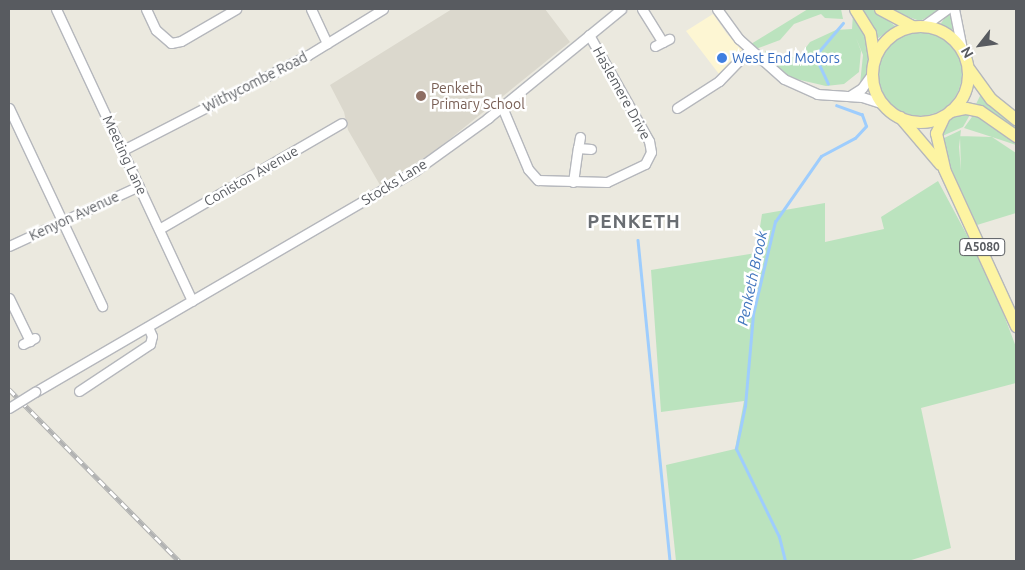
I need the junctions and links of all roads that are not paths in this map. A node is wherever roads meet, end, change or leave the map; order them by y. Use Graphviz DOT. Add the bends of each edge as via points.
graph roads {
  1 [pos="56,9"];
  2 [pos="146,9"];
  3 [pos="311,9"];
  4 [pos="383,9"];
  5 [pos="621,9"];
  6 [pos="642,9"];
  7 [pos="717,9"];
  8 [pos="855,9"];
  9 [pos="880,9"];
  10 [pos="946,9"];
  11 [pos="954,9"];
  12 [pos="231,10"];
  13 [pos="917,26"];
  14 [pos="589,35"];
  15 [pos="662,42"];
  16 [pos="327,43"];
  17 [pos="750,50"];
  18 [pos="965,59"];
  19 [pos="874,60"];
  20 [pos="872,74"];
  21 [pos="852,95"];
  22 [pos="883,104"];
  23 [pos="502,106"];
  24 [pos="9,108"];
  25 [pos="678,108"];
  26 [pos="948,112"];
  27 [pos="899,116"];
  28 [pos="1016,119"];
  29 [pos="342,123"];
  30 [pos="1016,136"];
  31 [pos="580,137"];
  32 [pos="578,148"];
  33 [pos="591,149"];
  34 [pos="123,150"];
  35 [pos="944,169"];
  36 [pos="573,182"];
  37 [pos="139,186"];
  38 [pos="62,222"];
  39 [pos="159,229"];
  40 [pos="9,246"];
  41 [pos="9,298"];
  42 [pos="192,301"];
  43 [pos="102,306"];
  44 [pos="148,326"];
  45 [pos="1016,326"];
  46 [pos="29,341"];
  47 [pos="78,394"];
  48 [pos="9,408"];
  1 -- 34 [label="street, Meeting Lane"];
  2 -- 12 [label="street" via="156,30 171,43 181,41"];
  3 -- 16 [label="street"];
  4 -- 16 [label="street, Withycombe Road"];
  5 -- 14 [label="street, Stocks Lane"];
  6 -- 15 [label="street"];
  7 -- 17 [label="street"];
  8 -- 19 [label="main road" via="870,33"];
  9 -- 13 [label="main road"];
  10 -- 13 [label="street"];
  11 -- 18 [label="street"];
  13 -- 18 [label="main road" via="944,34"];
  13 -- 19 [label="main road" via="891,34 880,46"];
  14 -- 23 [label="street, Stocks Lane"];
  14 -- 36 [label="street, Haslemere Drive" via="649,141 651,152 645,164 614,180"];
  16 -- 34 [label="street, Withycombe Road"];
  17 -- 21 [label="street" via="784,79 798,86 817,94"];
  17 -- 25 [label="street" via="719,81"];
  18 -- 26 [label="main road" via="966,90"];
  18 -- 28 [label="main road" via="991,99"];
  19 -- 20 [label="main road"];
  20 -- 21 [label="street"];
  20 -- 22 [label="main road"];
  21 -- 22 [label="street"];
  22 -- 27 [label="main road"];
  23 -- 36 [label="street, Haslemere Drive" via="534,178 544,182"];
  23 -- 42 [label="street, Stocks Lane" via="416,170"];
  24 -- 38 [label="street"];
  26 -- 27 [label="main road" via="925,121"];
  26 -- 30 [label="main road" via="966,108 980,111"];
  26 -- 35 [label="main road, A5080" via="936,133"];
  27 -- 35 [label="main road, A5080"];
  29 -- 39 [label="street, Coniston Avenue"];
  31 -- 32 [label="street"];
  32 -- 33 [label="street"];
  32 -- 36 [label="street"];
  34 -- 37 [label="street, Meeting Lane"];
  35 -- 45 [label="main road, A5080"];
  37 -- 38 [label="street, Kenyon Avenue"];
  37 -- 39 [label="street, Meeting Lane"];
  38 -- 40 [label="street, Kenyon Avenue"];
  38 -- 43 [label="street"];
  39 -- 42 [label="street, Meeting Lane"];
  41 -- 46 [label="street"];
  42 -- 44 [label="street, Stocks Lane"];
  44 -- 47 [label="street" via="152,336 150,344"];
  44 -- 48 [label="street, Stocks Lane, bridge"];
}
